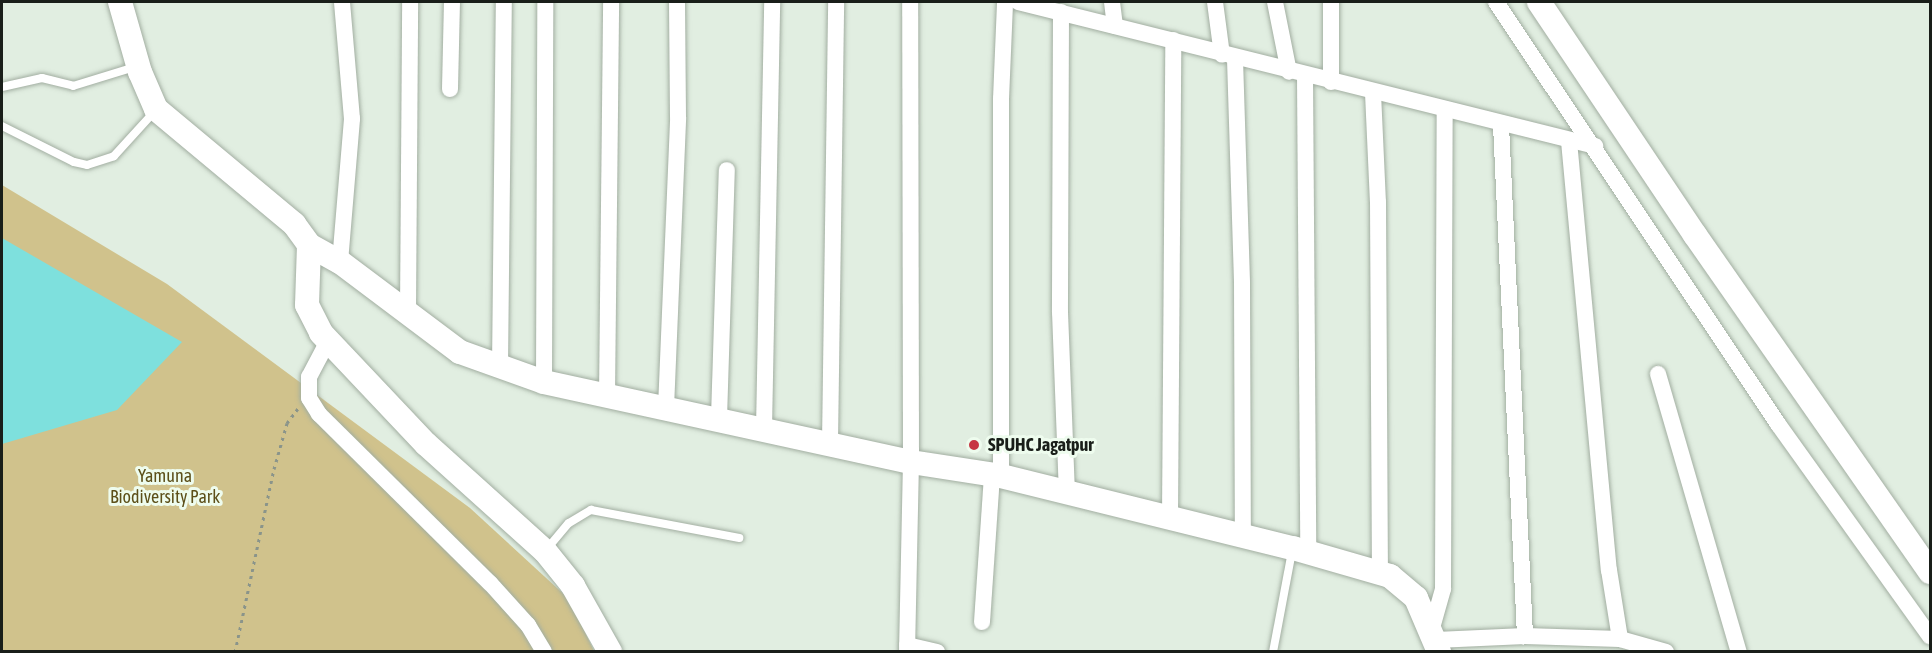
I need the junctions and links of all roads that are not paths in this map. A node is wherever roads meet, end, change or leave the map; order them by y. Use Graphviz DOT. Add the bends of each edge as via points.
graph roads {
  1 [pos="120,2"];
  2 [pos="342,2"];
  3 [pos="410,2"];
  4 [pos="452,2"];
  5 [pos="504,2"];
  6 [pos="545,2"];
  7 [pos="611,2"];
  8 [pos="677,2"];
  9 [pos="772,2"];
  10 [pos="836,2"];
  11 [pos="910,2"];
  12 [pos="1005,2"];
  13 [pos="1018,2"];
  14 [pos="1112,2"];
  15 [pos="1215,2"];
  16 [pos="1275,2"];
  17 [pos="1331,2"];
  18 [pos="1496,2"];
  19 [pos="1539,2"];
  20 [pos="1061,12"];
  21 [pos="1116,26"];
  22 [pos="1173,40"];
  23 [pos="1228,57"];
  24 [pos="138,66"];
  25 [pos="1297,74"];
  26 [pos="1331,82"];
  27 [pos="2,87"];
  28 [pos="450,89"];
  29 [pos="1373,93"];
  30 [pos="156,109"];
  31 [pos="1445,111"];
  32 [pos="1501,124"];
  33 [pos="2,126"];
  34 [pos="1569,141"];
  35 [pos="1595,146"];
  36 [pos="727,170"];
  37 [pos="309,245"];
  38 [pos="340,262"];
  39 [pos="408,312"];
  40 [pos="328,341"];
  41 [pos="500,368"];
  42 [pos="1658,374"];
  43 [pos="544,382"];
  44 [pos="607,396"];
  45 [pos="666,408"];
  46 [pos="719,418"];
  47 [pos="764,429"];
  48 [pos="830,443"];
  49 [pos="911,462"];
  50 [pos="997,475"];
  51 [pos="1067,493"];
  52 [pos="1170,519"];
  53 [pos="1243,536"];
  54 [pos="739,538"];
  55 [pos="1300,550"];
  56 [pos="545,551"];
  57 [pos="1930,572"];
  58 [pos="1380,573"];
  59 [pos="982,622"];
  60 [pos="1525,636"];
  61 [pos="1930,636"];
  62 [pos="1620,639"];
  63 [pos="1436,640"];
  64 [pos="1496,644"];
  65 [pos="1602,645"];
  66 [pos="907,648"];
  67 [pos="544,651"];
  68 [pos="610,651"];
  69 [pos="937,651"];
  70 [pos="1273,651"];
  71 [pos="1666,651"];
  72 [pos="1739,651"];
  1 -- 24 [label="street"];
  2 -- 38 [label="street" via="352,119"];
  3 -- 39 [label="street"];
  4 -- 28 [label="street"];
  5 -- 41 [label="street"];
  6 -- 43 [label="street"];
  7 -- 44 [label="street"];
  8 -- 45 [label="street" via="678,117"];
  9 -- 47 [label="street"];
  10 -- 48 [label="street"];
  11 -- 49 [label="street"];
  12 -- 50 [label="street"];
  13 -- 20 [label="street"];
  14 -- 21 [label="street"];
  15 -- 23 [label="street"];
  16 -- 25 [label="street"];
  17 -- 26 [label="street"];
  18 -- 35 [label="street"];
  19 -- 57 [label="street" via="1695,235"];
  20 -- 21 [label="street"];
  20 -- 51 [label="street" via="1060,312"];
  21 -- 22 [label="street"];
  22 -- 23 [label="street"];
  22 -- 52 [label="street"];
  23 -- 25 [label="street"];
  23 -- 53 [label="street" via="1242,283"];
  24 -- 27 [label="lane" via="73,86 42,78"];
  24 -- 30 [label="street"];
  25 -- 26 [label="street"];
  25 -- 55 [label="street"];
  26 -- 29 [label="street"];
  29 -- 31 [label="street"];
  29 -- 58 [label="street" via="1378,202"];
  30 -- 33 [label="lane" via="114,156 87,165"];
  30 -- 37 [label="street" via="294,224"];
  31 -- 32 [label="street"];
  31 -- 63 [label="street" via="1443,590"];
  32 -- 34 [label="street"];
  32 -- 60 [label="street"];
  34 -- 35 [label="street"];
  34 -- 62 [label="street" via="1609,570"];
  35 -- 61 [label="street" via="1778,424"];
  36 -- 46 [label="street"];
  37 -- 38 [label="street"];
  37 -- 40 [label="street" via="307,305"];
  38 -- 39 [label="street"];
  39 -- 41 [label="street" via="460,352"];
  40 -- 56 [label="street" via="426,444"];
  40 -- 67 [label="street" via="309,377 309,398 319,414 490,583 528,625"];
  41 -- 43 [label="street"];
  42 -- 72 [label="street"];
  43 -- 44 [label="street"];
  44 -- 45 [label="street"];
  45 -- 46 [label="street"];
  46 -- 47 [label="street"];
  47 -- 48 [label="street"];
  48 -- 49 [label="street"];
  49 -- 50 [label="street"];
  49 -- 66 [label="street"];
  50 -- 51 [label="street"];
  50 -- 59 [label="street"];
  51 -- 52 [label="street"];
  52 -- 53 [label="street"];
  53 -- 55 [label="street"];
  54 -- 56 [label="lane" via="591,510 569,523"];
  55 -- 58 [label="street"];
  55 -- 70 [label="lane"];
  56 -- 68 [label="street" via="573,586"];
  58 -- 63 [label="street" via="1390,576 1416,598"];
  60 -- 64 [label="street"];
  60 -- 65 [label="street"];
  62 -- 65 [label="street"];
  62 -- 71 [label="street"];
  63 -- 64 [label="street"];
  66 -- 69 [label="street"];
}
